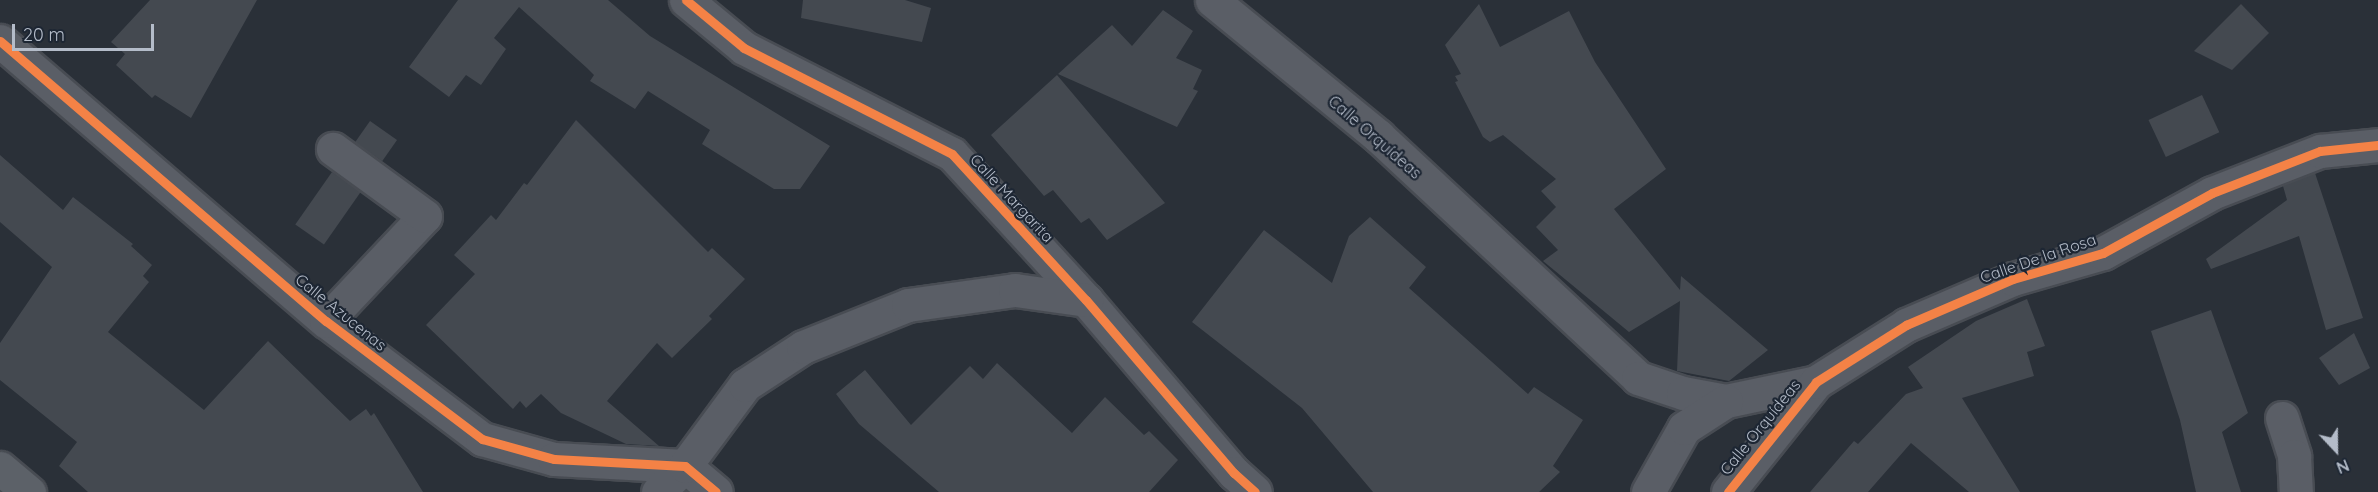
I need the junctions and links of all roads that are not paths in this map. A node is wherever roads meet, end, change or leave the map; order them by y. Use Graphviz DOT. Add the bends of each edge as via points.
graph roads {
  1 [pos="686,0"];
  2 [pos="1212,0"];
  3 [pos="0,40"];
  4 [pos="2378,145"];
  5 [pos="333,149"];
  6 [pos="1086,300"];
  7 [pos="326,321"];
  8 [pos="1816,382"];
  9 [pos="1726,401"];
  10 [pos="2282,418"];
  11 [pos="685,466"];
  12 [pos="0,468"];
  13 [pos="29,492"];
  14 [pos="658,492"];
  15 [pos="716,492"];
  16 [pos="1255,492"];
  17 [pos="1648,492"];
  18 [pos="1728,492"];
  19 [pos="2296,492"];
  1 -- 6 [label="street, Calle Margarita" via="744,48 952,154"];
  2 -- 9 [label="street, Calle Orquídeas" via="1378,136 1638,378 1683,393"];
  3 -- 7 [label="street, Calle Azucenas"];
  4 -- 8 [label="street, Calle De la Rosa" via="2320,150 2212,193 2103,253 2013,279 1906,325"];
  5 -- 7 [label="street" via="425,216"];
  6 -- 11 [label="street" via="1015,290 908,305 802,347 745,386"];
  6 -- 16 [label="street, Calle Margarita" via="1234,473"];
  7 -- 11 [label="street, Calle Azucenas" via="482,439 554,459"];
  8 -- 9 [label="street, Calle Orquídeas"];
  8 -- 18 [label="street, Calle Orquídeas"];
  9 -- 17 [label="street" via="1684,428"];
  10 -- 19 [label="street" via="2294,456"];
  11 -- 14 [label="street"];
  11 -- 15 [label="street"];
  12 -- 13 [label="main road"];
}
